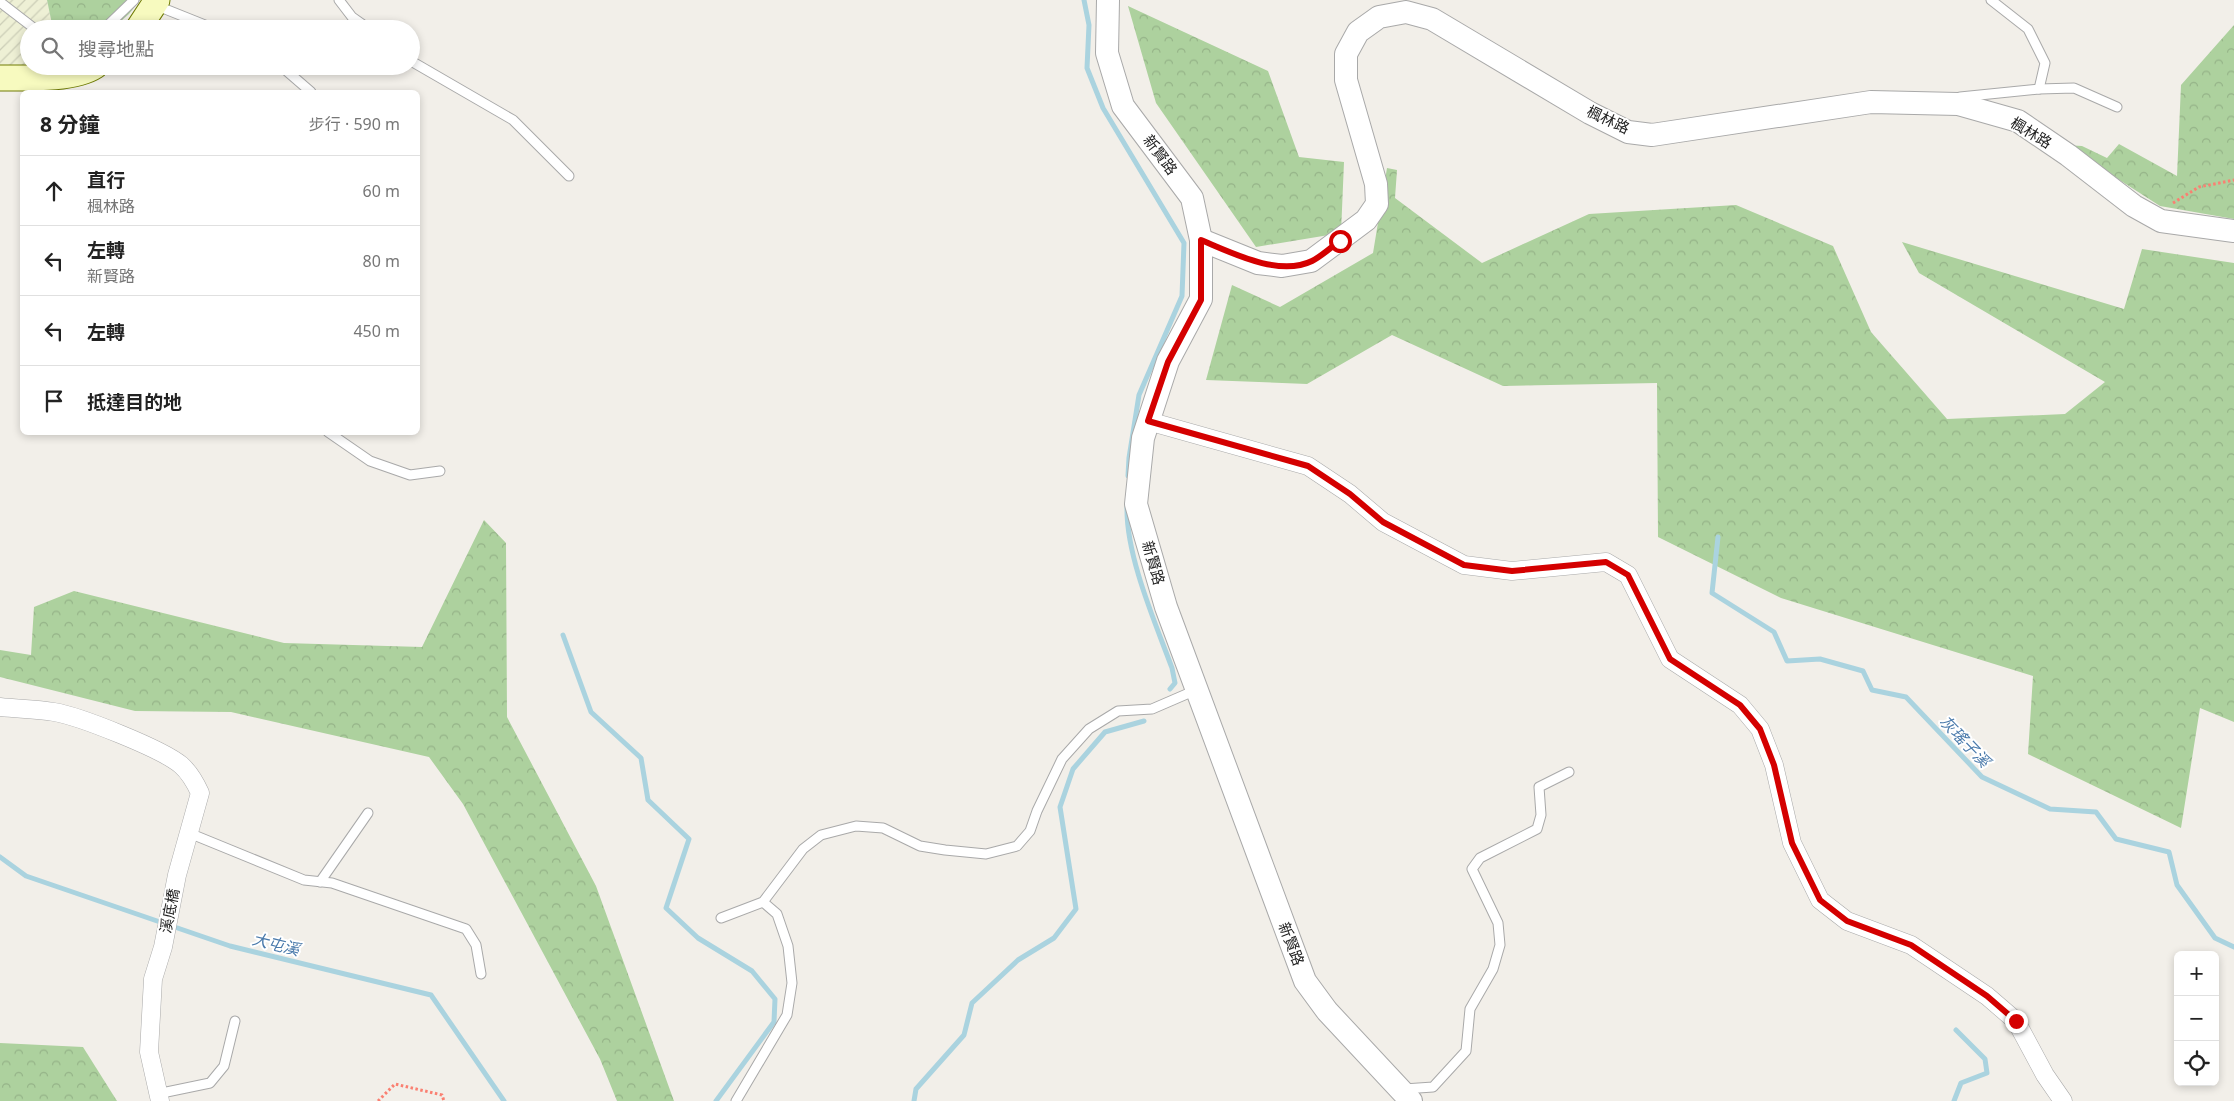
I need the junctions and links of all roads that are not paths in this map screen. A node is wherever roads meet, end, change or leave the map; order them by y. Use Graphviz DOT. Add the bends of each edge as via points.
graph roads {
  1 [pos="338,0"];
  2 [pos="1108,0"];
  3 [pos="1990,0"];
  4 [pos="0,2"];
  5 [pos="148,2"];
  6 [pos="23,20"];
  7 [pos="119,20"];
  8 [pos="141,20"];
  9 [pos="193,20"];
  10 [pos="357,20"];
  11 [pos="420,65"];
  12 [pos="69,75"];
  13 [pos="291,75"];
  14 [pos="0,78"];
  15 [pos="2039,89"];
  16 [pos="309,90"];
  17 [pos="1923,102"];
  18 [pos="2117,107"];
  19 [pos="569,176"];
  20 [pos="2234,231"];
  21 [pos="1201,240"];
  22 [pos="1148,421"];
  23 [pos="332,435"];
  24 [pos="440,471"];
  25 [pos="1196,690"];
  26 [pos="0,707"];
  27 [pos="1568,772"];
  28 [pos="368,813"];
  29 [pos="190,833"];
  30 [pos="320,882"];
  31 [pos="763,902"];
  32 [pos="721,918"];
  33 [pos="482,974"];
  34 [pos="235,1021"];
  35 [pos="1406,1095"];
  36 [pos="158,1097"];
  37 [pos="736,1101"];
  38 [pos="2063,1101"];
  1 -- 10 [label="lane"];
  2 -- 21 [label="street, 新賢路" via="1107,53 1123,106 1192,198"];
  3 -- 15 [label="lane" via="2028,29 2045,63"];
  4 -- 6 [label="lane"];
  5 -- 7 [label="lane"];
  5 -- 8 [label="main road"];
  5 -- 9 [label="lane"];
  11 -- 19 [label="lane" via="513,120"];
  12 -- 14 [label="main road" via="37,82"];
  13 -- 16 [label="lane"];
  15 -- 17 [label="lane"];
  15 -- 18 [label="lane" via="2074,88"];
  17 -- 20 [label="street, 楓林路" via="1958,104 2018,121 2134,206 2161,221"];
  17 -- 21 [label="street, 楓林路" via="1871,102 1652,135 1628,132 1590,113 1432,19 1406,12 1379,17 1358,32 1346,54 1346,80 1376,184 1377,204 1366,220 1311,261 1282,266 1258,263"];
  21 -- 22 [label="street, 新賢路" via="1201,300 1168,362"];
  22 -- 25 [label="street, 新賢路" via="1143,438 1136,504 1166,607"];
  22 -- 38 [label="street" via="1308,466 1350,494 1383,522 1464,565 1512,571 1606,562 1628,575 1670,659 1740,705 1760,729 1774,765 1792,843 1820,900 1847,921 1911,945 1987,996 2016,1021"];
  23 -- 24 [label="lane" via="370,461 410,475"];
  25 -- 31 [label="lane" via="1152,709 1118,711 1089,729 1062,759 1030,831 1017,846 986,854 945,850 920,846 883,828 856,826 821,835 803,849"];
  25 -- 35 [label="street, 新賢路" via="1305,980 1327,1011"];
  26 -- 29 [label="street, 溪底橋" via="55,712 122,736 179,764 192,776 200,793"];
  27 -- 35 [label="lane" via="1539,787 1541,815 1537,829 1480,858 1472,869 1498,924 1500,945 1493,969 1470,1009 1466,1052 1433,1087"];
  28 -- 30 [label="lane"];
  29 -- 30 [label="lane" via="304,880"];
  29 -- 36 [label="street, 溪底橋" via="153,979 149,1052"];
  30 -- 33 [label="lane" via="332,883 466,929 476,945"];
  31 -- 32 [label="lane"];
  31 -- 37 [label="lane" via="777,914 788,946 792,983 787,1015"];
  34 -- 36 [label="lane" via="224,1066 210,1083"];
}
